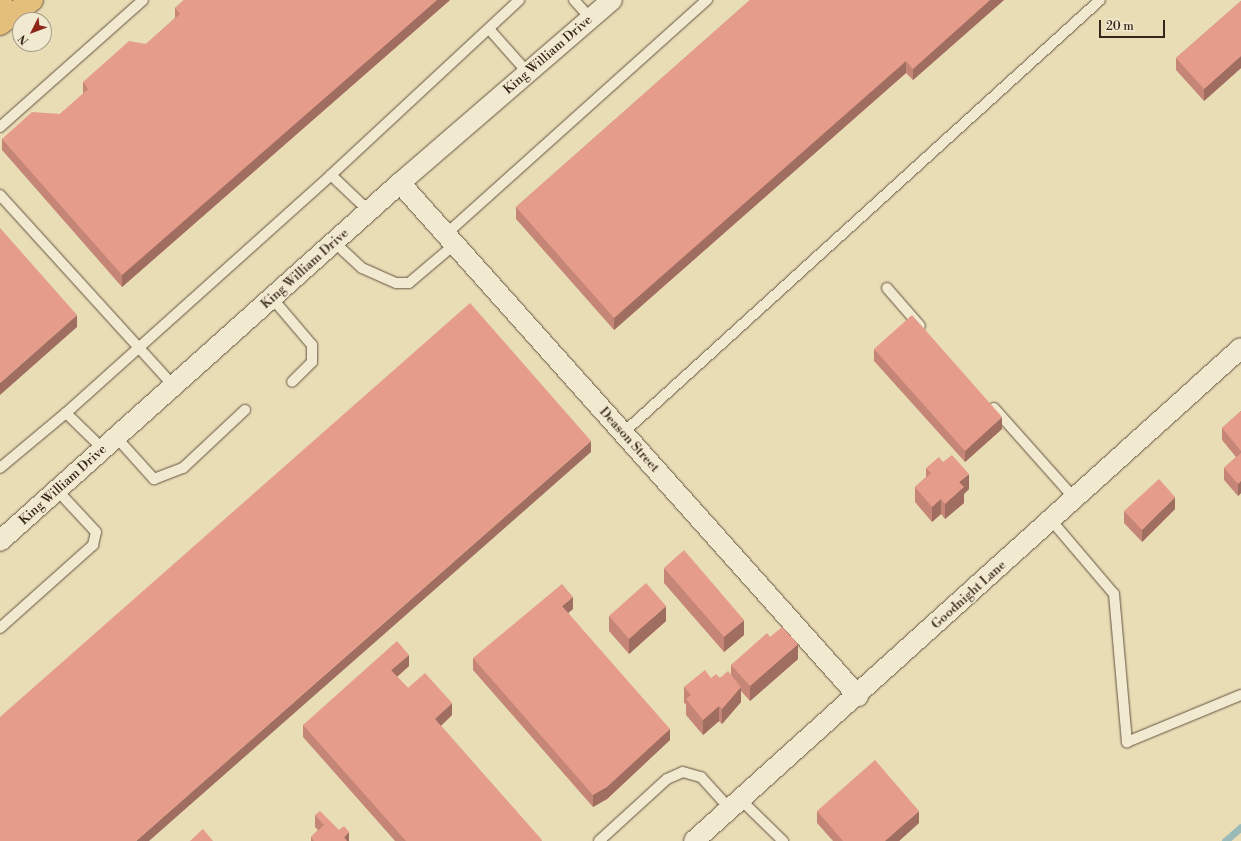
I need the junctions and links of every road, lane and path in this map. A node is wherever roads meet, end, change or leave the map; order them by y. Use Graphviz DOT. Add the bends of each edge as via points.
graph roads {
  1 [pos="143,0"];
  2 [pos="519,0"];
  3 [pos="574,0"];
  4 [pos="612,0"];
  5 [pos="707,0"];
  6 [pos="1100,0"];
  7 [pos="591,19"];
  8 [pos="489,29"];
  9 [pos="528,73"];
  10 [pos="0,127"];
  11 [pos="332,175"];
  12 [pos="400,183"];
  13 [pos="0,194"];
  14 [pos="369,211"];
  15 [pos="451,239"];
  16 [pos="334,242"];
  17 [pos="887,288"];
  18 [pos="272,298"];
  19 [pos="928,335"];
  20 [pos="138,346"];
  21 [pos="1241,348"];
  22 [pos="292,382"];
  23 [pos="174,386"];
  24 [pos="986,399"];
  25 [pos="245,410"];
  26 [pos="66,413"];
  27 [pos="623,433"];
  28 [pos="110,443"];
  29 [pos="0,468"];
  30 [pos="57,490"];
  31 [pos="1075,499"];
  32 [pos="1052,520"];
  33 [pos="0,541"];
  34 [pos="0,628"];
  35 [pos="1241,695"];
  36 [pos="858,696"];
  37 [pos="736,804"];
  38 [pos="598,841"];
  39 [pos="694,841"];
  40 [pos="783,841"];
  1 -- 10 [label="lane"];
  2 -- 8 [label="lane"];
  3 -- 7 [label="lane"];
  4 -- 7 [label="street, King William Drive"];
  5 -- 15 [label="lane"];
  6 -- 27 [label="lane"];
  7 -- 9 [label="street, King William Drive"];
  8 -- 9 [label="lane"];
  8 -- 11 [label="lane"];
  9 -- 12 [label="street, King William Drive"];
  11 -- 14 [label="lane"];
  11 -- 20 [label="lane"];
  12 -- 14 [label="street, King William Drive"];
  12 -- 15 [label="street, Deason Street"];
  13 -- 20 [label="lane"];
  14 -- 16 [label="street, King William Drive"];
  15 -- 16 [label="lane" via="409,283 396,283 362,268"];
  15 -- 27 [label="street, Deason Street"];
  16 -- 18 [label="street, King William Drive"];
  17 -- 19 [label="lane"];
  18 -- 22 [label="lane" via="312,345 312,362"];
  18 -- 23 [label="street, King William Drive"];
  20 -- 23 [label="lane"];
  20 -- 26 [label="lane"];
  21 -- 31 [label="street, Goodnight Lane"];
  23 -- 28 [label="street, King William Drive"];
  24 -- 31 [label="lane"];
  25 -- 28 [label="lane" via="183,468 154,479"];
  26 -- 28 [label="lane"];
  26 -- 29 [label="lane"];
  27 -- 36 [label="street, Deason Street"];
  28 -- 30 [label="street, King William Drive"];
  30 -- 33 [label="street, King William Drive"];
  30 -- 34 [label="lane" via="96,532 93,545"];
  31 -- 32 [label="street, Goodnight Lane"];
  32 -- 35 [label="lane" via="1114,594 1127,742"];
  32 -- 36 [label="street, Goodnight Lane"];
  36 -- 37 [label="street, Goodnight Lane"];
  37 -- 38 [label="lane" via="701,777 683,772 667,779"];
  37 -- 39 [label="street, Goodnight Lane"];
  37 -- 40 [label="lane"];
}
